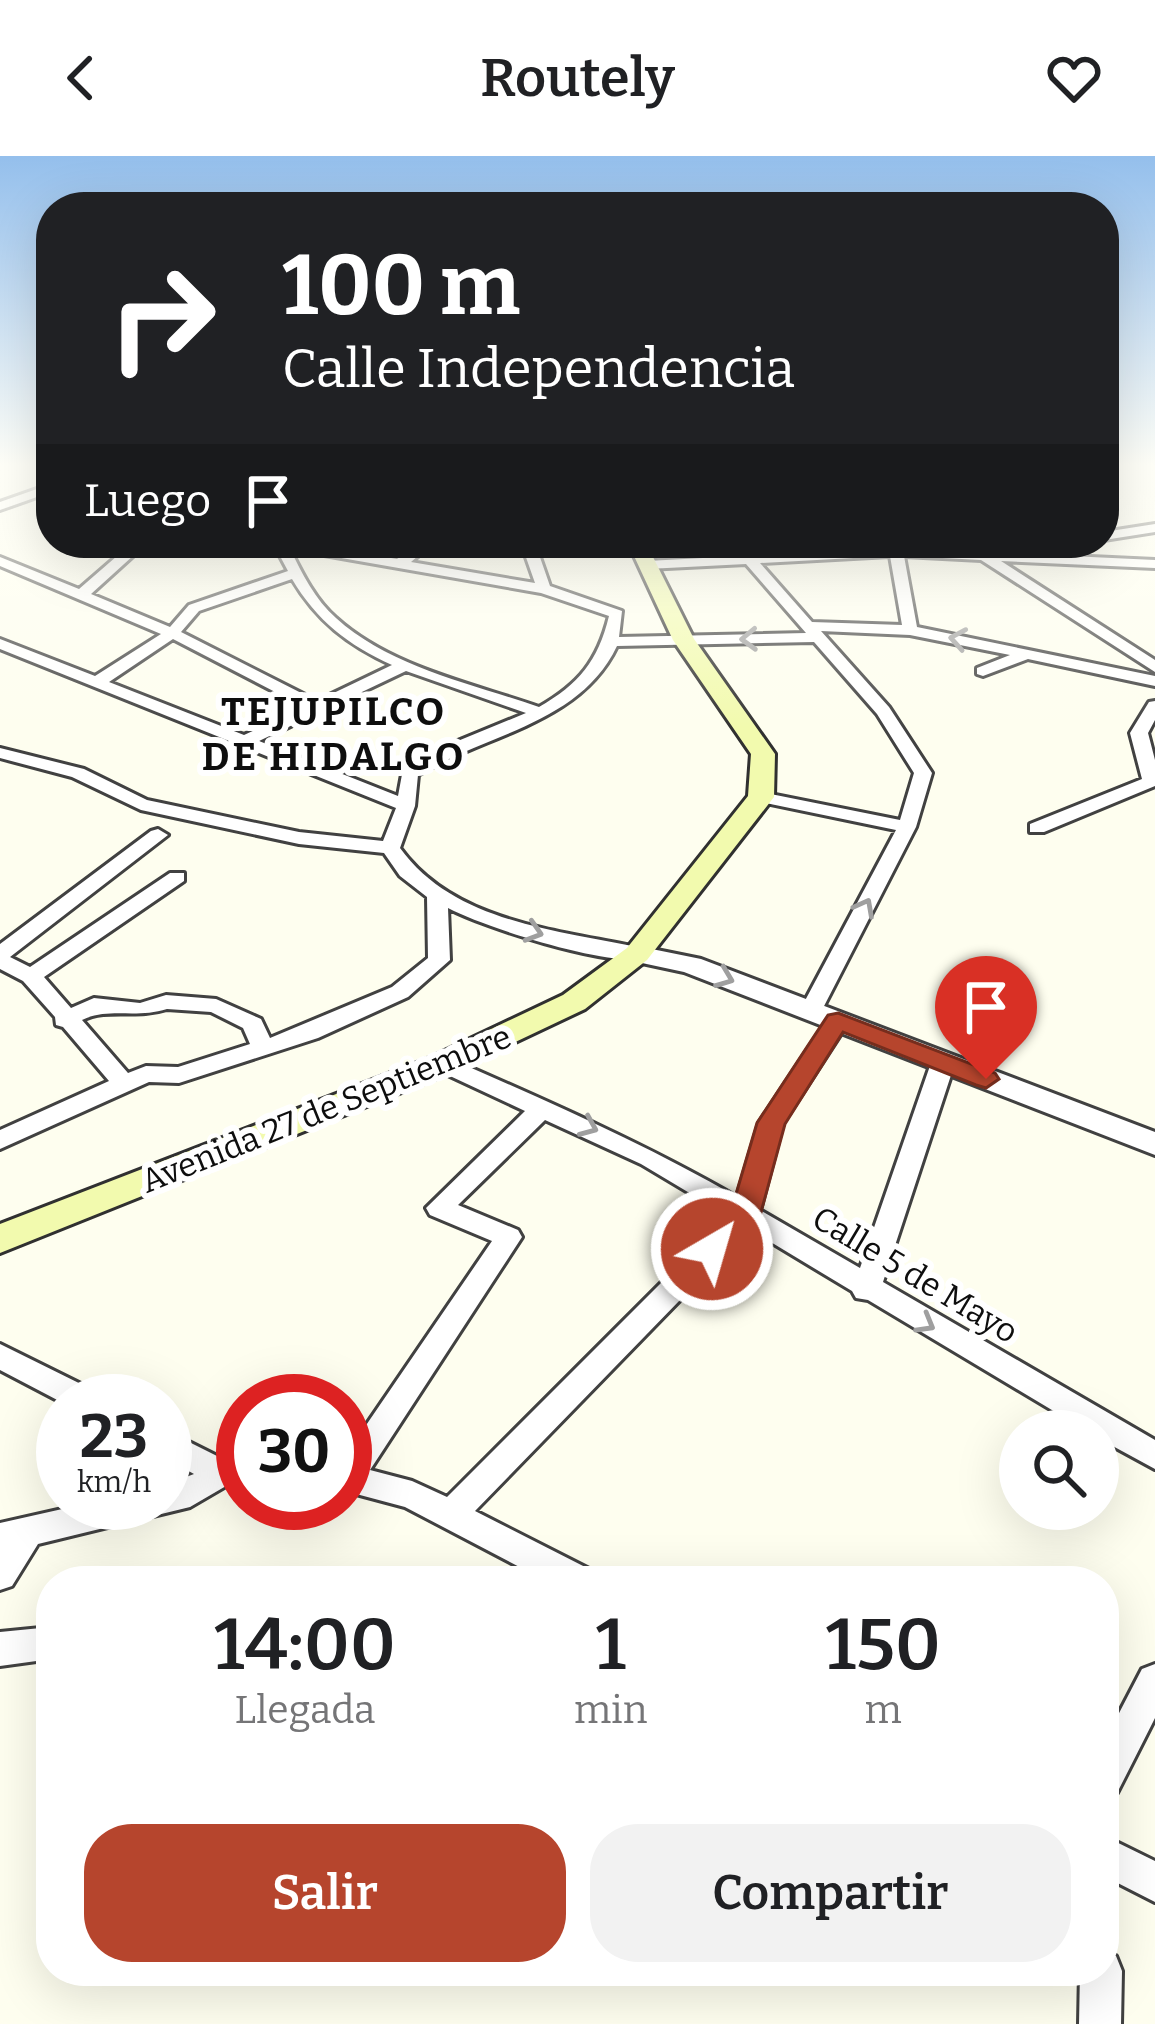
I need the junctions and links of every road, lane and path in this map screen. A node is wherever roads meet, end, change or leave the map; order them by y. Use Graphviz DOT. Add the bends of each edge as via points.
graph roads {
  1 [pos="124,558"];
  2 [pos="288,558"];
  3 [pos="377,558"];
  4 [pos="407,558"];
  5 [pos="533,558"];
  6 [pos="644,558"];
  7 [pos="713,558"];
  8 [pos="771,558"];
  9 [pos="893,558"];
  10 [pos="987,558"];
  11 [pos="1070,558"];
  12 [pos="749,560"];
  13 [pos="0,561"];
  14 [pos="402,562"];
  15 [pos="1155,564"];
  16 [pos="295,573"];
  17 [pos="544,590"];
  18 [pos="81,595"];
  19 [pos="908,625"];
  20 [pos="812,632"];
  21 [pos="172,633"];
  22 [pos="684,640"];
  23 [pos="611,642"];
  24 [pos="0,644"];
  25 [pos="1032,652"];
  26 [pos="408,664"];
  27 [pos="1155,667"];
  28 [pos="983,671"];
  29 [pos="1155,680"];
  30 [pos="98,682"];
  31 [pos="314,706"];
  32 [pos="1155,706"];
  33 [pos="541,713"];
  34 [pos="242,743"];
  35 [pos="0,753"];
  36 [pos="761,796"];
  37 [pos="406,806"];
  38 [pos="908,827"];
  39 [pos="1037,828"];
  40 [pos="158,835"];
  41 [pos="390,848"];
  42 [pos="177,877"];
  43 [pos="437,893"];
  44 [pos="637,954"];
  45 [pos="0,957"];
  46 [pos="31,976"];
  47 [pos="824,1016"];
  48 [pos="64,1020"];
  49 [pos="262,1046"];
  50 [pos="944,1063"];
  51 [pos="443,1064"];
  52 [pos="124,1083"];
  53 [pos="543,1108"];
  54 [pos="0,1140"];
  55 [pos="1155,1144"];
  56 [pos="745,1216"];
  57 [pos="0,1239"];
  58 [pos="866,1290"];
  59 [pos="0,1356"];
  60 [pos="36,1375"];
  61 [pos="372,1439"];
  62 [pos="1155,1456"];
  63 [pos="372,1484"];
  64 [pos="451,1514"];
  65 [pos="13,1536"];
  66 [pos="550,1566"];
  67 [pos="0,1575"];
  68 [pos="36,1645"];
  69 [pos="0,1649"];
  70 [pos="1155,1681"];
  71 [pos="1119,1751"];
  72 [pos="1119,1863"];
  73 [pos="1155,1882"];
  74 [pos="1101,1986"];
  75 [pos="1100,2024"];
  1 -- 18 [label="street"];
  2 -- 16 [label="street"];
  3 -- 14 [label="street"];
  4 -- 14 [label="street"];
  5 -- 17 [label="street"];
  6 -- 22 [label="main road"];
  7 -- 12 [label="street"];
  8 -- 12 [label="street"];
  9 -- 19 [label="street"];
  10 -- 27 [label="street"];
  11 -- 15 [label="street"];
  12 -- 20 [label="street"];
  13 -- 18 [label="street"];
  14 -- 17 [label="street"];
  16 -- 21 [label="street" via="207,601"];
  16 -- 26 [label="street" via="333,624"];
  17 -- 23 [label="street" via="617,614"];
  18 -- 21 [label="street"];
  19 -- 20 [label="street"];
  25 -- 19 [label="street, one-way"];
  20 -- 22 [label="street, one-way"];
  20 -- 38 [label="street" via="854,671 923,773"];
  21 -- 30 [label="street"];
  21 -- 31 [label="street"];
  22 -- 23 [label="street"];
  22 -- 36 [label="main road" via="754,735 763,754"];
  23 -- 33 [label="street" via="586,683"];
  24 -- 30 [label="street"];
  25 -- 28 [label="street"];
  25 -- 29 [label="street"];
  26 -- 31 [label="street"];
  26 -- 33 [label="street"];
  30 -- 34 [label="street"];
  31 -- 34 [label="street"];
  32 -- 39 [label="street" via="1139,733 1152,781"];
  33 -- 37 [label="street" via="427,760 404,782"];
  34 -- 37 [label="street"];
  35 -- 41 [label="street" via="78,772 141,804"];
  36 -- 38 [label="street"];
  36 -- 44 [label="main road, Avenida 27 de Septiembre"];
  37 -- 41 [label="street"];
  47 -- 38 [label="street, one-way"];
  40 -- 45 [label="street"];
  41 -- 43 [label="street" via="398,864"];
  42 -- 46 [label="street"];
  43 -- 44 [label="street, one-way" via="521,928"];
  43 -- 49 [label="street" via="439,960 400,992"];
  44 -- 47 [label="street, one-way" via="691,965"];
  44 -- 51 [label="main road, Avenida 27 de Septiembre" via="554,1014"];
  45 -- 46 [label="street"];
  46 -- 48 [label="street"];
  47 -- 50 [label="street"];
  47 -- 56 [label="street" via="771,1123"];
  48 -- 49 [label="street" via="94,1005 216,1006 253,1024"];
  48 -- 52 [label="street"];
  49 -- 52 [label="street" via="178,1075"];
  50 -- 55 [label="street"];
  50 -- 58 [label="street"];
  51 -- 53 [label="street, Calle 5 de Mayo"];
  51 -- 57 [label="main road, Avenida 27 de Septiembre"];
  52 -- 54 [label="street"];
  53 -- 56 [label="street, Calle 5 de Mayo, one-way" via="610,1136"];
  53 -- 61 [label="street" via="439,1208 509,1237"];
  56 -- 58 [label="street, Calle 5 de Mayo"];
  56 -- 64 [label="street"];
  58 -- 62 [label="street, Calle 5 de Mayo, one-way"];
  59 -- 60 [label="street"];
  63 -- 64 [label="street"];
  64 -- 66 [label="street"];
  65 -- 67 [label="street"];
  68 -- 69 [label="street"];
  70 -- 71 [label="street"];
  72 -- 73 [label="street"];
  74 -- 75 [label="street"];
}
